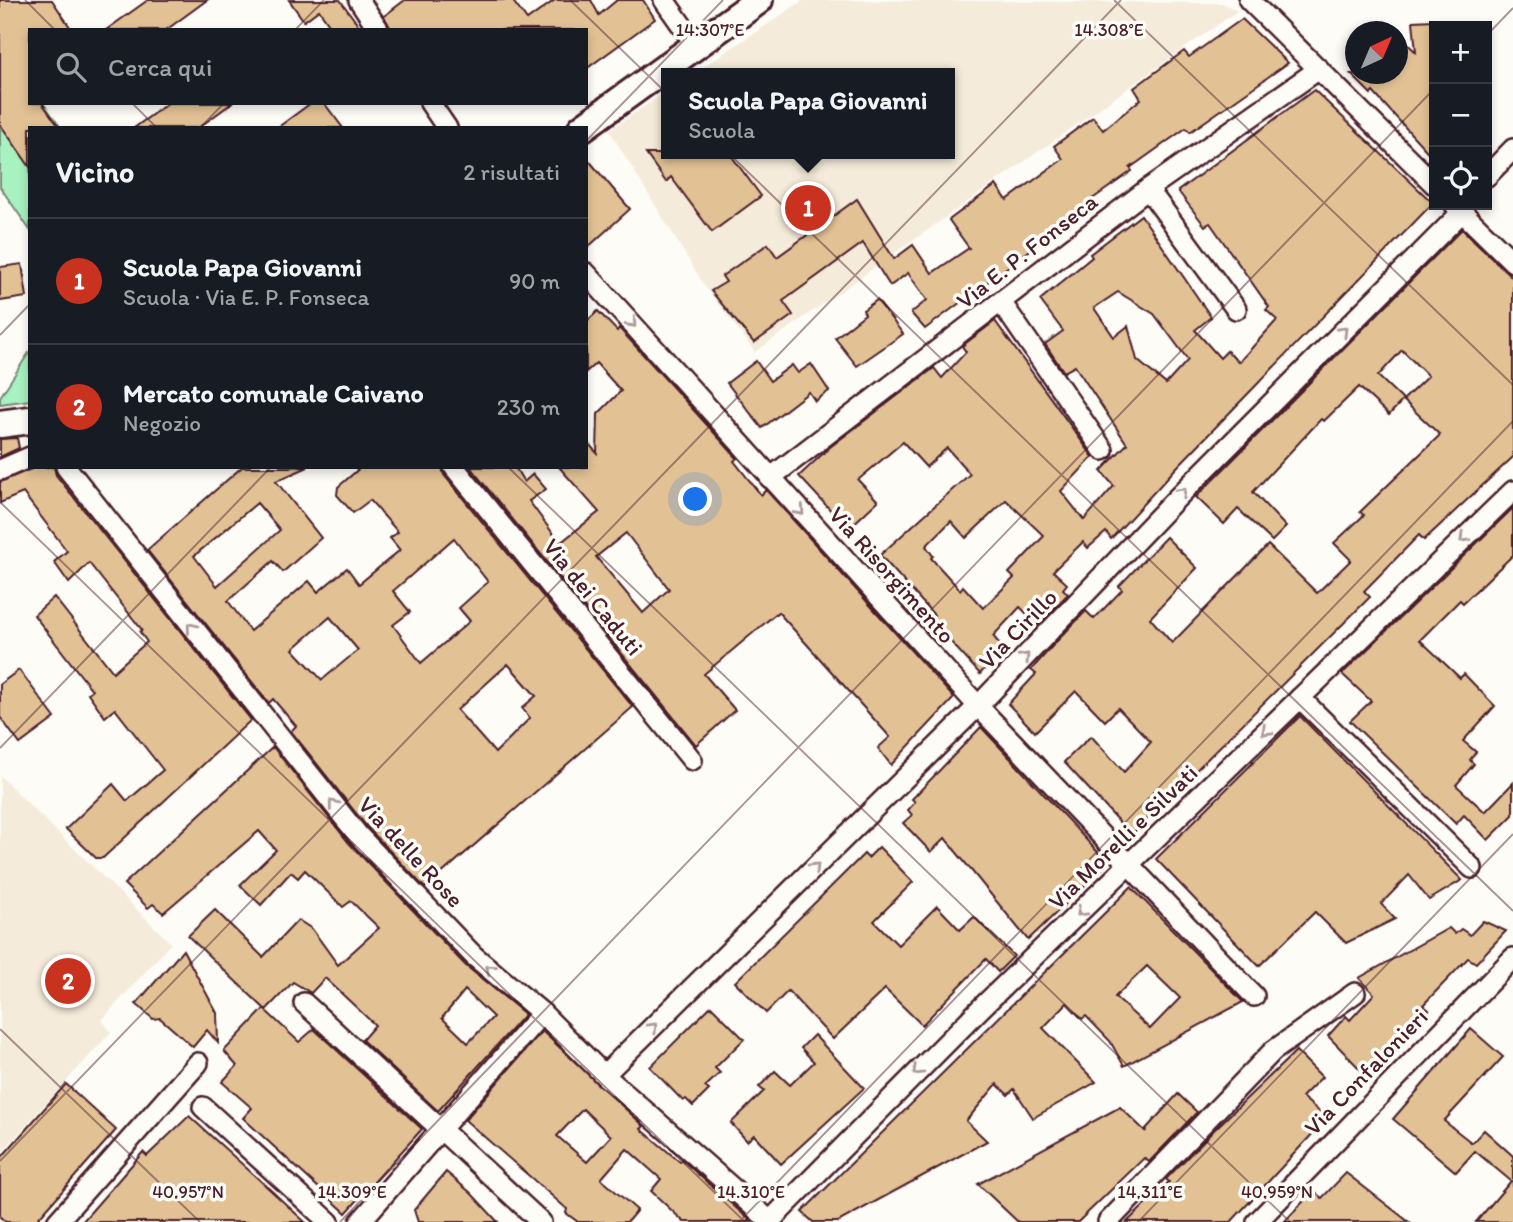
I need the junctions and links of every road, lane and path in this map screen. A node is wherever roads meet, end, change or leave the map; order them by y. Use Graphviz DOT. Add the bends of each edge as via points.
graph roads {
  1 [pos="359,0"];
  2 [pos="664,0"];
  3 [pos="759,0"];
  4 [pos="1249,0"];
  5 [pos="378,28"];
  6 [pos="695,44"];
  7 [pos="663,68"];
  8 [pos="661,69"];
  9 [pos="1319,69"];
  10 [pos="431,105"];
  11 [pos="446,126"];
  12 [pos="585,126"];
  13 [pos="1513,149"];
  14 [pos="1492,171"];
  15 [pos="1429,179"];
  16 [pos="1148,189"];
  17 [pos="1456,210"];
  18 [pos="1462,210"];
  19 [pos="1513,262"];
  20 [pos="588,275"];
  21 [pos="1001,302"];
  22 [pos="1236,309"];
  23 [pos="28,419"];
  24 [pos="0,424"];
  25 [pos="1103,450"];
  26 [pos="28,458"];
  27 [pos="68,469"];
  28 [pos="456,469"];
  29 [pos="0,470"];
  30 [pos="770,478"];
  31 [pos="1513,491"];
  32 [pos="1300,698"];
  33 [pos="978,706"];
  34 [pos="692,760"];
  35 [pos="1130,865"];
  36 [pos="1472,868"];
  37 [pos="1513,958"];
  38 [pos="1354,993"];
  39 [pos="1254,996"];
  40 [pos="304,1003"];
  41 [pos="542,1013"];
  42 [pos="198,1063"];
  43 [pos="604,1074"];
  44 [pos="203,1107"];
  45 [pos="441,1131"];
  46 [pos="771,1221"];
  47 [pos="57,1222"];
  48 [pos="329,1222"];
  49 [pos="359,1222"];
  50 [pos="541,1222"];
  51 [pos="1108,1222"];
  52 [pos="1257,1222"];
  1 -- 5 [label="street"];
  2 -- 6 [label="street"];
  3 -- 6 [label="main road"];
  4 -- 9 [label="street"];
  6 -- 7 [label="main road"];
  8 -- 12 [label="main road"];
  9 -- 15 [label="street"];
  9 -- 16 [label="street, Via E. P. Fonseca"];
  10 -- 11 [label="street"];
  13 -- 14 [label="street"];
  16 -- 21 [label="street, Via E. P. Fonseca"];
  16 -- 22 [label="street"];
  33 -- 17 [label="street, Via Cirillo, one-way"];
  18 -- 19 [label="street"];
  20 -- 30 [label="street, Via Risorgimento, one-way"];
  21 -- 25 [label="street"];
  21 -- 30 [label="street, Via E. P. Fonseca"];
  23 -- 24 [label="main road"];
  26 -- 29 [label="street"];
  41 -- 27 [label="street, Via delle Rose, one-way" via="474,956 358,835"];
  28 -- 34 [label="street, Via dei Caduti"];
  30 -- 33 [label="street, Via Risorgimento, one-way"];
  31 -- 32 [label="street, Via Morelli e Silvati, one-way"];
  32 -- 35 [label="street, Via Morelli e Silvati, one-way"];
  32 -- 36 [label="street"];
  33 -- 35 [label="street, Via Risorgimento"];
  43 -- 33 [label="street, Via Cirillo, one-way"];
  35 -- 39 [label="street, Via Risorgimento"];
  35 -- 46 [label="street, Via Morelli e Silvati, one-way" via="863,1124"];
  37 -- 52 [label="street, Via Confalonieri"];
  38 -- 51 [label="street" via="1273,1051"];
  40 -- 45 [label="street"];
  41 -- 43 [label="street, Via delle Rose"];
  41 -- 45 [label="street"];
  42 -- 47 [label="street"];
  43 -- 46 [label="street, Via delle Rose"];
  44 -- 48 [label="street"];
  45 -- 49 [label="street"];
  45 -- 50 [label="street"];
}
